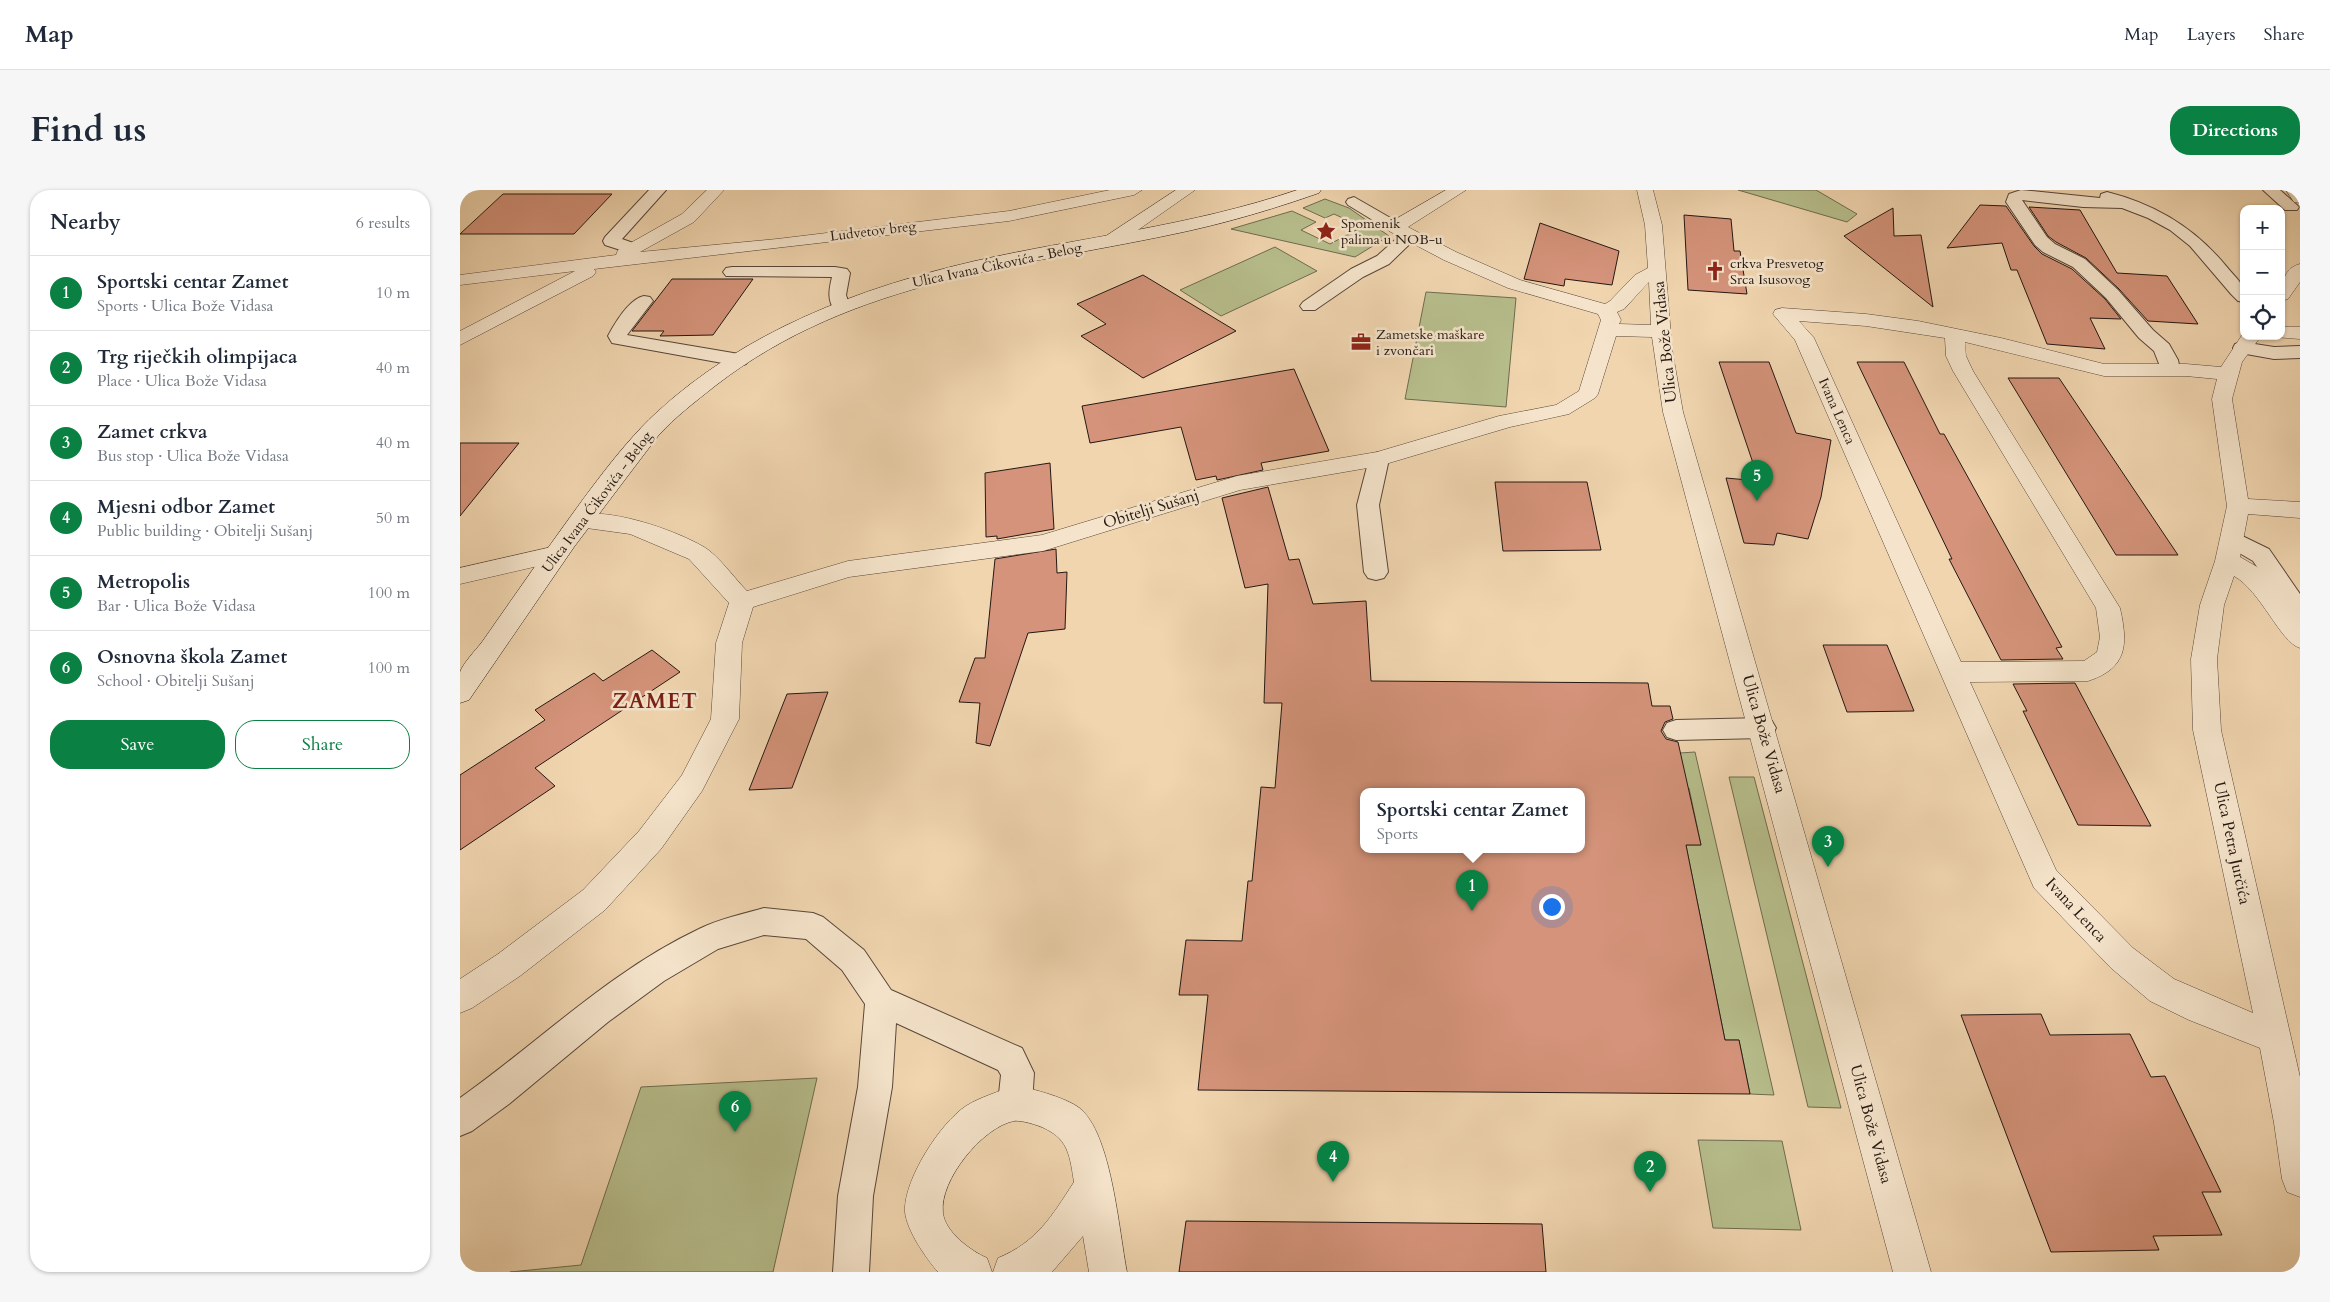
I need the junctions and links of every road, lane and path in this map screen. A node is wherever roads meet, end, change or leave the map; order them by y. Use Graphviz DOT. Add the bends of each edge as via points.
graph roads {
  1 [pos="658,190"];
  2 [pos="716,190"];
  3 [pos="1134,190"];
  4 [pos="1187,190"];
  5 [pos="1313,190"];
  6 [pos="1458,190"];
  7 [pos="1646,190"];
  8 [pos="2093,190"];
  9 [pos="2271,190"];
  10 [pos="2294,190"];
  11 [pos="2014,192"];
  12 [pos="1354,202"];
  13 [pos="2123,203"];
  14 [pos="2296,203"];
  15 [pos="1403,231"];
  16 [pos="1112,240"];
  17 [pos="633,249"];
  18 [pos="610,261"];
  19 [pos="2300,270"];
  20 [pos="732,272"];
  21 [pos="1657,272"];
  22 [pos="460,280"];
  23 [pos="2285,290"];
  24 [pos="2242,295"];
  25 [pos="644,301"];
  26 [pos="1309,306"];
  27 [pos="841,307"];
  28 [pos="1607,320"];
  29 [pos="1660,331"];
  30 [pos="2285,333"];
  31 [pos="2300,333"];
  32 [pos="1954,334"];
  33 [pos="460,339"];
  34 [pos="2247,342"];
  35 [pos="2300,352"];
  36 [pos="739,360"];
  37 [pos="2170,370"];
  38 [pos="2227,374"];
  39 [pos="1379,459"];
  40 [pos="2238,506"];
  41 [pos="2300,510"];
  42 [pos="580,521"];
  43 [pos="2229,550"];
  44 [pos="556,554"];
  45 [pos="1376,572"];
  46 [pos="460,576"];
  47 [pos="742,601"];
  48 [pos="2300,612"];
  49 [pos="2300,640"];
  50 [pos="1953,672"];
  51 [pos="460,693"];
  52 [pos="1763,728"];
  53 [pos="1676,730"];
  54 [pos="460,997"];
  55 [pos="880,1000"];
  56 [pos="2275,1038"];
  57 [pos="1014,1103"];
  58 [pos="460,1119"];
  59 [pos="2300,1179"];
  60 [pos="1093,1185"];
  61 [pos="851,1272"];
  62 [pos="973,1272"];
  63 [pos="1012,1272"];
  64 [pos="1108,1272"];
  65 [pos="1912,1272"];
  1 -- 17 [label="lane" via="611,241"];
  2 -- 17 [label="street, Ludvetov breg" via="688,218"];
  3 -- 18 [label="street, Ludvetov breg" via="1009,216"];
  4 -- 16 [label="street"];
  5 -- 16 [label="street, Ulica Ivana Ćikovića - Belog" via="1228,217"];
  6 -- 15 [label="street"];
  7 -- 21 [label="street, Ulica Bože Vidasa" via="1656,237"];
  8 -- 13 [label="lane"];
  9 -- 14 [label="lane"];
  10 -- 14 [label="street"];
  11 -- 13 [label="lane" via="2083,202"];
  11 -- 37 [label="lane" via="2014,202 2041,241 2079,263 2099,281 2162,348"];
  12 -- 15 [label="lane"];
  13 -- 24 [label="lane" via="2169,223 2195,241"];
  15 -- 26 [label="lane" via="1383,260"];
  15 -- 28 [label="street" via="1514,284 1559,295"];
  16 -- 27 [label="street, Ulica Ivana Ćikovića - Belog" via="932,277"];
  17 -- 18 [label="street, Ludvetov breg"];
  18 -- 22 [label="street, Ludvetov breg"];
  18 -- 33 [label="street, Ludvetov breg"];
  19 -- 23 [label="street"];
  20 -- 27 [label="lane" via="841,273 837,294"];
  21 -- 28 [label="street" via="1641,279"];
  21 -- 29 [label="street, Ulica Bože Vidasa"];
  25 -- 36 [label="lane" via="622,326 617,336 619,339"];
  27 -- 36 [label="street, Ulica Ivana Ćikovića - Belog" via="798,326"];
  28 -- 29 [label="street"];
  28 -- 39 [label="street, Obitelji Sušanj" via="1588,394 1579,402 1562,410 1506,421"];
  29 -- 52 [label="street, Ulica Bože Vidasa" via="1673,412"];
  30 -- 31 [label="street"];
  32 -- 37 [label="street, Ivana Lenca" via="2104,370"];
  32 -- 50 [label="street" via="1956,356 1992,422 2104,599 2114,638 2111,654 2101,665 2088,671"];
  32 -- 50 [label="street, Ivana Lenca" via="1866,320 1782,314 1804,338"];
  34 -- 35 [label="lane" via="2274,353"];
  34 -- 38 [label="street, Ulica Petra Jurčića"];
  36 -- 42 [label="street, Ulica Ivana Ćikovića - Belog" via="659,422"];
  37 -- 38 [label="street, Ivana Lenca"];
  38 -- 40 [label="street, Ulica Petra Jurčića" via="2222,399"];
  39 -- 45 [label="lane" via="1368,505"];
  39 -- 47 [label="street, Obitelji Sušanj" via="1237,482 1043,543 848,569"];
  40 -- 41 [label="street"];
  40 -- 43 [label="street, Ulica Petra Jurčića"];
  42 -- 44 [label="street, Ulica Ivana Ćikovića - Belog"];
  42 -- 47 [label="street" via="635,527 697,553"];
  43 -- 48 [label="lane" via="2261,555"];
  43 -- 49 [label="street" via="2269,593"];
  43 -- 56 [label="street, Ulica Petra Jurčića" via="2212,605 2204,659 2207,730"];
  44 -- 46 [label="street"];
  44 -- 51 [label="street, Ulica Ivana Ćikovića - Belog"];
  47 -- 54 [label="street" via="729,644 725,719 692,783 650,840 594,900 509,965"];
  50 -- 56 [label="street, Ivana Lenca" via="2045,880 2122,958 2162,990"];
  52 -- 53 [label="lane"];
  52 -- 65 [label="street, Ulica Bože Vidasa"];
  55 -- 57 [label="lane" via="1010,1058 1018,1073"];
  55 -- 58 [label="lane" via="842,945 814,926 792,920 742,927 676,954 643,976"];
  55 -- 61 [label="lane" via="875,1085 857,1185"];
  56 -- 59 [label="street, Ulica Petra Jurčića"];
  57 -- 60 [label="street" via="1042,1109 1070,1122 1080,1137"];
  57 -- 62 [label="street" via="978,1119 946,1152 929,1182 924,1212 934,1238 955,1263"];
  60 -- 63 [label="street" via="1048,1250"];
  60 -- 64 [label="street"];
}
